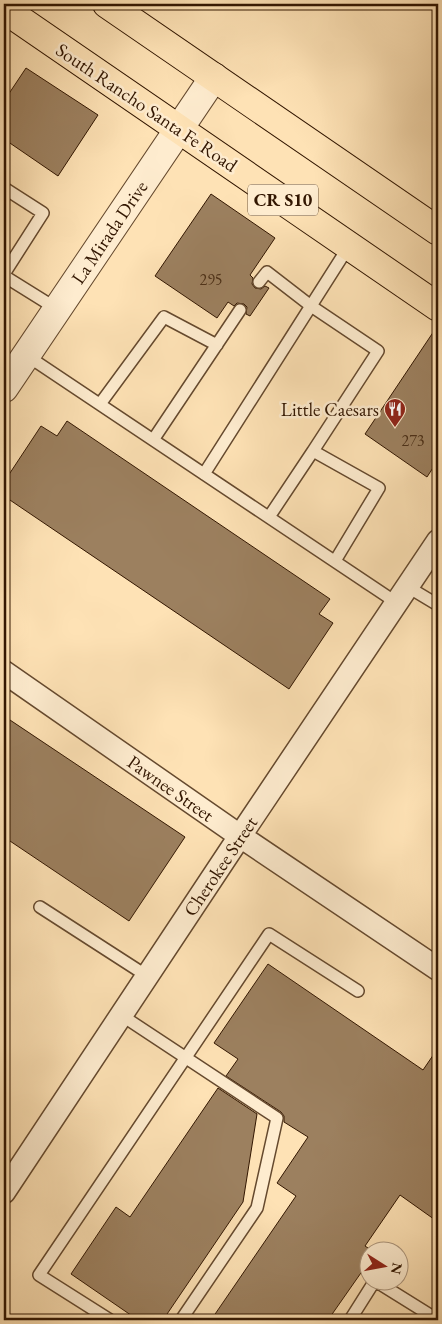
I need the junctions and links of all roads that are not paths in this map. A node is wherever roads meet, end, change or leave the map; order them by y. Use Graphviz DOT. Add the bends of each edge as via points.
graph roads {
  1 [pos="107,4"];
  2 [pos="4,9"];
  3 [pos="214,77"];
  4 [pos="179,128"];
  5 [pos="4,188"];
  6 [pos="438,231"];
  7 [pos="349,246"];
  8 [pos="4,275"];
  9 [pos="259,282"];
  10 [pos="311,306"];
  11 [pos="438,307"];
  12 [pos="57,309"];
  13 [pos="240,310"];
  14 [pos="217,345"];
  15 [pos="12,371"];
  16 [pos="100,404"];
  17 [pos="153,440"];
  18 [pos="313,451"];
  19 [pos="204,474"];
  20 [pos="269,517"];
  21 [pos="438,541"];
  22 [pos="335,561"];
  23 [pos="402,595"];
  24 [pos="438,605"];
  25 [pos="4,672"];
  26 [pos="240,836"];
  27 [pos="40,907"];
  28 [pos="438,969"];
  29 [pos="147,976"];
  30 [pos="358,991"];
  31 [pos="121,1015"];
  32 [pos="185,1057"];
  33 [pos="4,1192"];
  34 [pos="368,1292"];
  35 [pos="392,1292"];
  36 [pos="110,1320"];
  37 [pos="181,1320"];
  38 [pos="350,1320"];
  39 [pos="438,1320"];
  1 -- 3 [label="main road"];
  2 -- 4 [label="main road, South Rancho Santa Fe Road / CR S10"];
  3 -- 4 [label="street, La Mirada Drive"];
  3 -- 6 [label="main road"];
  4 -- 7 [label="main road, South Rancho Santa Fe Road / CR S10"];
  4 -- 12 [label="street, La Mirada Drive"];
  5 -- 8 [label="lane" via="43,213"];
  7 -- 10 [label="lane"];
  7 -- 11 [label="main road, South Rancho Santa Fe Road / CR S10"];
  8 -- 12 [label="lane"];
  9 -- 10 [label="lane" via="267,272"];
  10 -- 18 [label="lane" via="378,351"];
  10 -- 19 [label="lane"];
  12 -- 15 [label="street, La Mirada Drive"];
  13 -- 14 [label="lane"];
  14 -- 16 [label="lane" via="164,317"];
  14 -- 17 [label="lane"];
  15 -- 16 [label="lane"];
  16 -- 17 [label="lane"];
  17 -- 19 [label="lane"];
  18 -- 20 [label="lane"];
  18 -- 22 [label="lane" via="379,488"];
  19 -- 20 [label="lane"];
  20 -- 22 [label="lane"];
  21 -- 23 [label="street, Cherokee Street"];
  22 -- 23 [label="lane"];
  23 -- 24 [label="lane"];
  23 -- 26 [label="street, Cherokee Street"];
  25 -- 26 [label="street, Pawnee Street"];
  26 -- 28 [label="street, Pawnee Street"];
  26 -- 29 [label="street, Cherokee Street"];
  27 -- 29 [label="lane"];
  29 -- 31 [label="street, Cherokee Street"];
  30 -- 32 [label="lane" via="270,934"];
  31 -- 32 [label="lane"];
  31 -- 33 [label="street, Cherokee Street"];
  32 -- 36 [label="lane" via="38,1275"];
  32 -- 37 [label="lane" via="276,1118 257,1208"];
  34 -- 38 [label="lane"];
  35 -- 39 [label="lane"];
}
